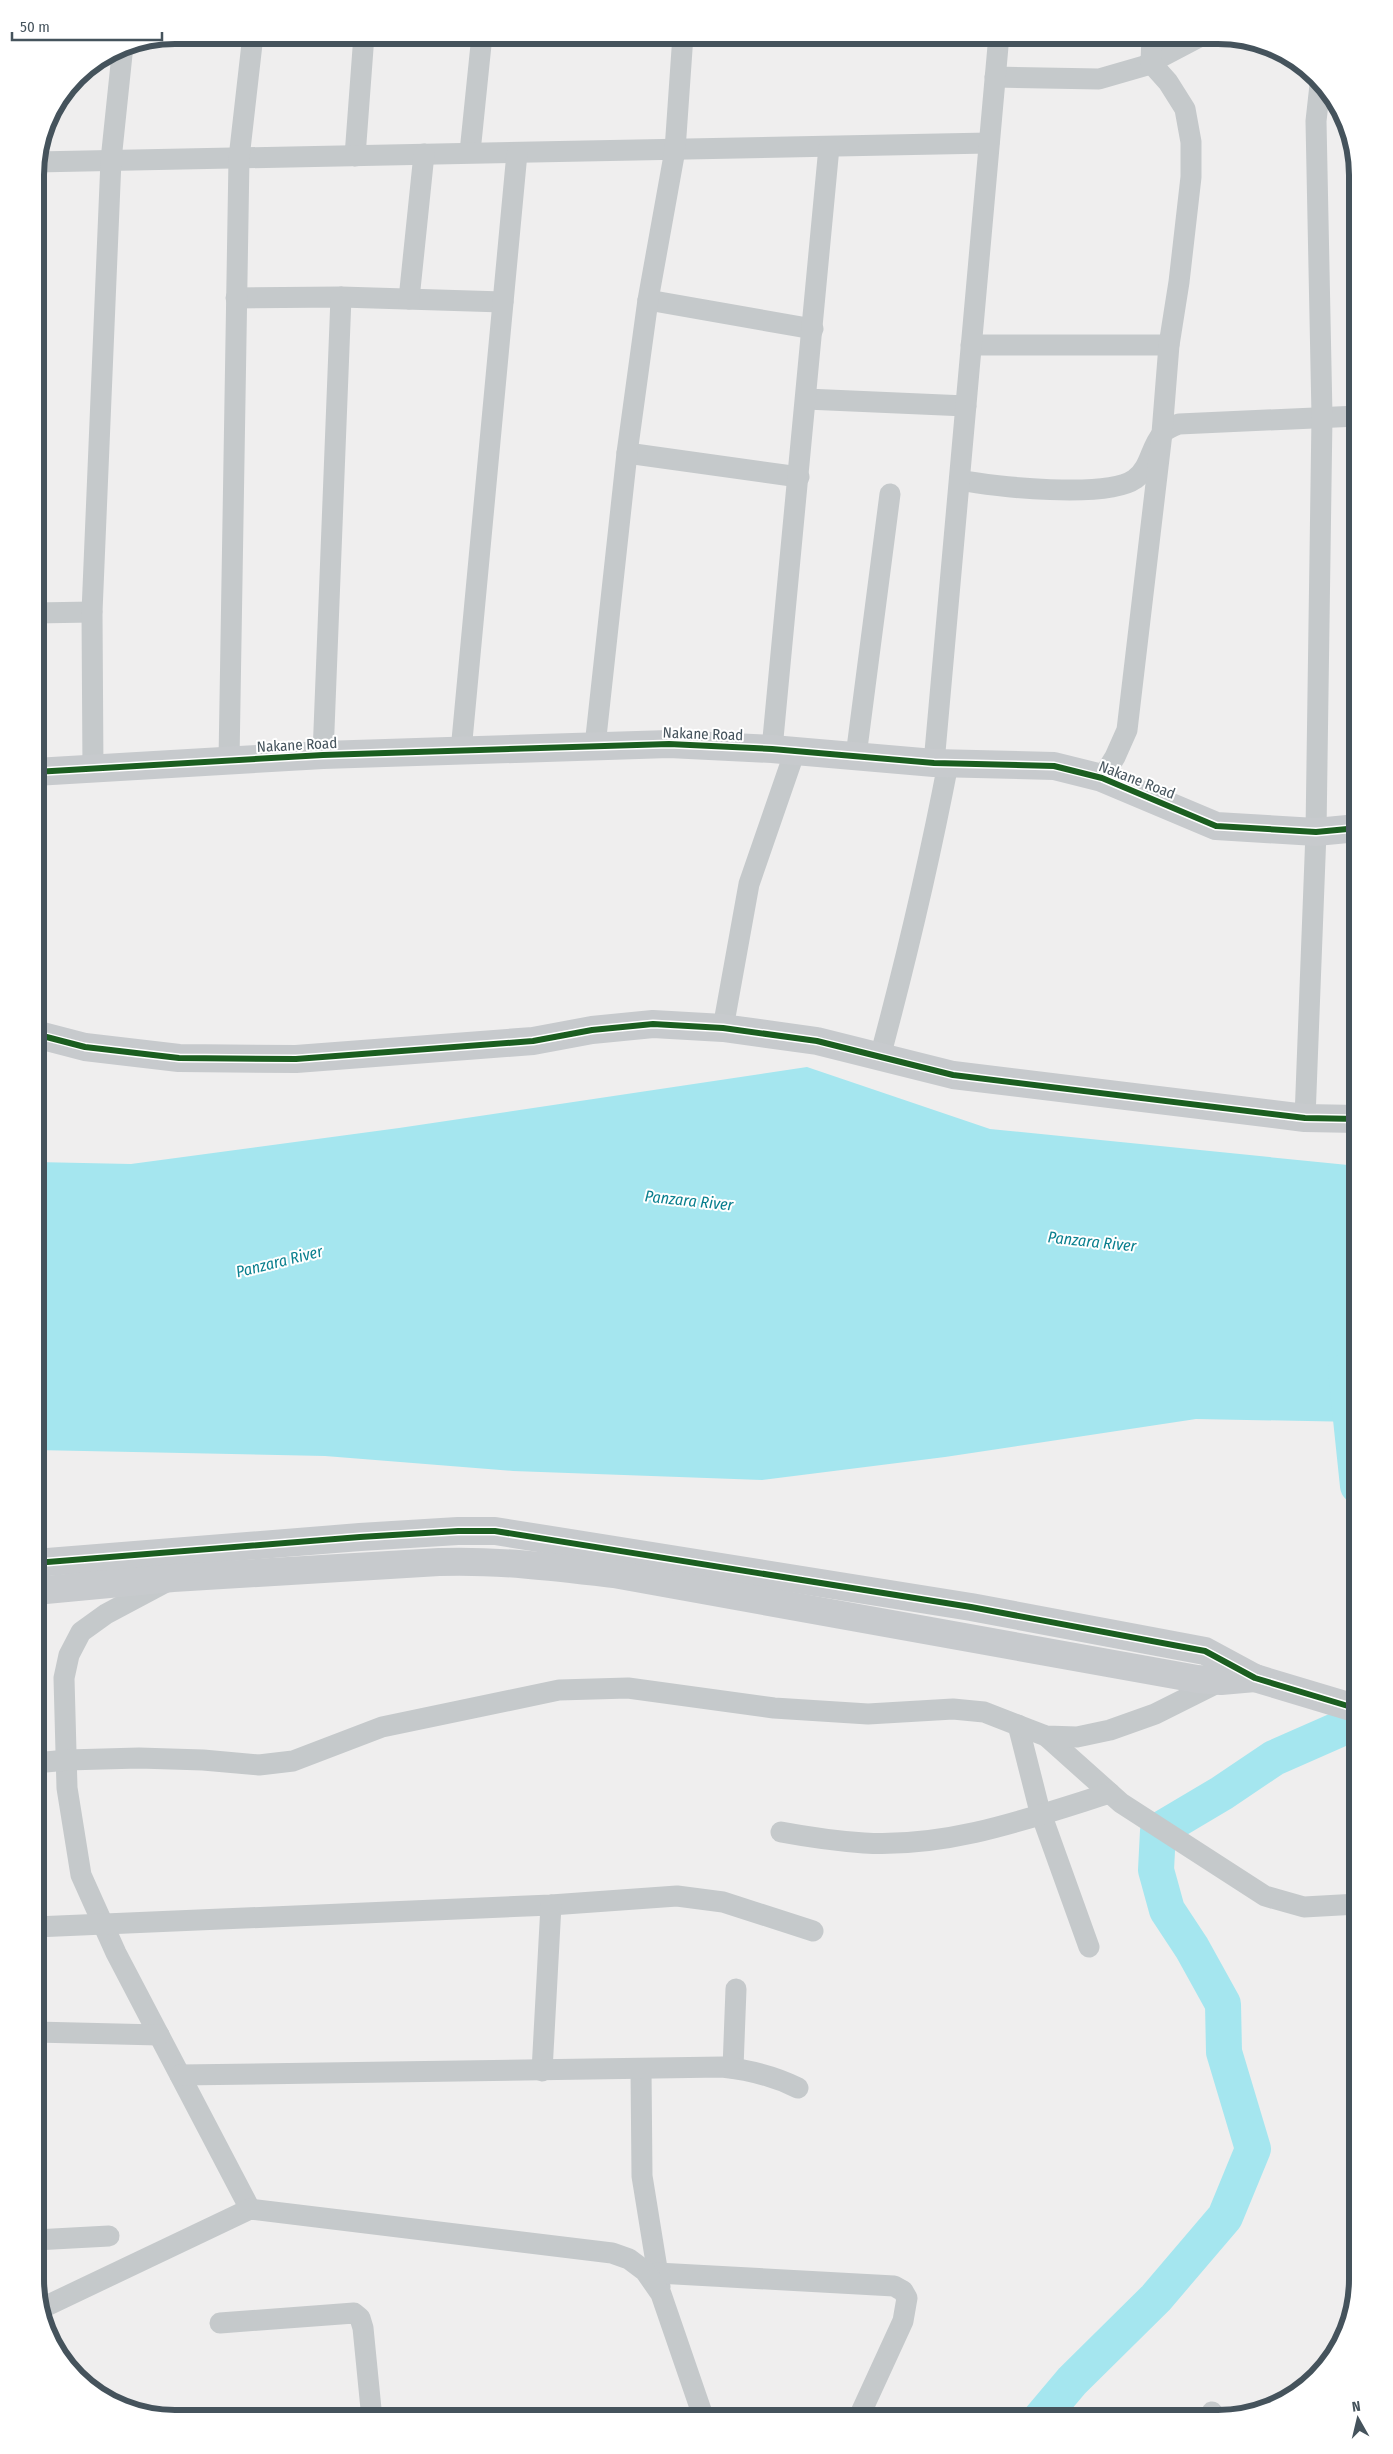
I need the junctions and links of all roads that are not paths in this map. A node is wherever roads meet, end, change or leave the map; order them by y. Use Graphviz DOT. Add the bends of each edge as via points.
graph roads {
  1 [pos="252,44"];
  2 [pos="363,44"];
  3 [pos="481,44"];
  4 [pos="682,44"];
  5 [pos="998,44"];
  6 [pos="1152,44"];
  7 [pos="1186,44"];
  8 [pos="122,55"];
  9 [pos="1151,63"];
  10 [pos="995,77"];
  11 [pos="1319,91"];
  12 [pos="989,143"];
  13 [pos="829,147"];
  14 [pos="675,150"];
  15 [pos="470,152"];
  16 [pos="517,152"];
  17 [pos="424,154"];
  18 [pos="355,156"];
  19 [pos="239,158"];
  20 [pos="111,160"];
  21 [pos="44,162"];
  22 [pos="341,297"];
  23 [pos="236,298"];
  24 [pos="409,299"];
  25 [pos="648,300"];
  26 [pos="503,302"];
  27 [pos="813,330"];
  28 [pos="971,345"];
  29 [pos="1169,345"];
  30 [pos="806,399"];
  31 [pos="966,406"];
  32 [pos="1322,416"];
  33 [pos="1349,416"];
  34 [pos="1162,433"];
  35 [pos="627,454"];
  36 [pos="798,477"];
  37 [pos="960,480"];
  38 [pos="890,494"];
  39 [pos="92,612"];
  40 [pos="44,613"];
  41 [pos="595,746"];
  42 [pos="784,750"];
  43 [pos="461,751"];
  44 [pos="323,755"];
  45 [pos="856,756"];
  46 [pos="229,761"];
  47 [pos="941,763"];
  48 [pos="93,770"];
  49 [pos="44,772"];
  50 [pos="1102,778"];
  51 [pos="1349,829"];
  52 [pos="1316,832"];
  53 [pos="723,1028"];
  54 [pos="44,1036"];
  55 [pos="880,1057"];
  56 [pos="1305,1118"];
  57 [pos="1349,1119"];
  58 [pos="172,1551"];
  59 [pos="44,1562"];
  60 [pos="173,1578"];
  61 [pos="44,1590"];
  62 [pos="1255,1678"];
  63 [pos="1221,1681"];
  64 [pos="1349,1706"];
  65 [pos="1018,1725"];
  66 [pos="1046,1736"];
  67 [pos="66,1760"];
  68 [pos="44,1762"];
  69 [pos="1115,1798"];
  70 [pos="1042,1815"];
  71 [pos="781,1832"];
  72 [pos="1349,1904"];
  73 [pos="551,1905"];
  74 [pos="104,1924"];
  75 [pos="44,1927"];
  76 [pos="813,1931"];
  77 [pos="1089,1947"];
  78 [pos="736,1988"];
  79 [pos="44,2032"];
  80 [pos="159,2035"];
  81 [pos="733,2068"];
  82 [pos="641,2069"];
  83 [pos="542,2071"];
  84 [pos="180,2075"];
  85 [pos="798,2088"];
  86 [pos="250,2209"];
  87 [pos="109,2236"];
  88 [pos="44,2240"];
  89 [pos="657,2273"];
  90 [pos="660,2294"];
  91 [pos="46,2306"];
  92 [pos="220,2323"];
  93 [pos="371,2410"];
  94 [pos="701,2410"];
  95 [pos="862,2410"];
  1 -- 19 [label="street"];
  2 -- 18 [label="street"];
  3 -- 15 [label="street"];
  4 -- 14 [label="street"];
  5 -- 10 [label="street"];
  6 -- 9 [label="street"];
  7 -- 9 [label="street"];
  8 -- 20 [label="street"];
  9 -- 10 [label="street" via="1100,79"];
  9 -- 29 [label="street" via="1185,109 1191,142 1180,282"];
  10 -- 12 [label="street"];
  11 -- 32 [label="street" via="1316,121"];
  12 -- 13 [label="street"];
  12 -- 28 [label="street"];
  13 -- 14 [label="street"];
  13 -- 27 [label="street"];
  14 -- 16 [label="street"];
  14 -- 25 [label="street"];
  15 -- 16 [label="street"];
  15 -- 17 [label="street"];
  16 -- 26 [label="street"];
  17 -- 18 [label="street"];
  17 -- 24 [label="street"];
  18 -- 19 [label="street"];
  19 -- 20 [label="street"];
  19 -- 23 [label="street"];
  20 -- 21 [label="street"];
  20 -- 39 [label="street"];
  22 -- 23 [label="street"];
  22 -- 24 [label="street"];
  22 -- 44 [label="street"];
  23 -- 46 [label="street"];
  24 -- 26 [label="street"];
  25 -- 27 [label="street"];
  25 -- 35 [label="street"];
  26 -- 43 [label="street"];
  27 -- 30 [label="street"];
  28 -- 29 [label="street"];
  28 -- 31 [label="street"];
  29 -- 34 [label="street"];
  30 -- 31 [label="street"];
  30 -- 36 [label="street"];
  31 -- 37 [label="street"];
  32 -- 33 [label="street"];
  32 -- 34 [label="street" via="1179,424"];
  32 -- 52 [label="street"];
  34 -- 37 [label="street" via="1148,466 1122,486 1102,490 991,486"];
  34 -- 50 [label="street" via="1126,730"];
  35 -- 36 [label="street"];
  35 -- 41 [label="street"];
  36 -- 42 [label="street"];
  37 -- 47 [label="street"];
  38 -- 45 [label="street"];
  39 -- 40 [label="street"];
  39 -- 48 [label="street"];
  41 -- 42 [label="street, Nakane Road" via="669,744"];
  41 -- 43 [label="street, Nakane Road"];
  42 -- 45 [label="street, Nakane Road"];
  42 -- 53 [label="street" via="749,884"];
  43 -- 44 [label="street, Nakane Road"];
  44 -- 46 [label="street, Nakane Road"];
  45 -- 47 [label="street, Nakane Road"];
  46 -- 48 [label="street, Nakane Road"];
  47 -- 50 [label="street, Nakane Road" via="1054,766"];
  47 -- 55 [label="street" via="931,851"];
  48 -- 49 [label="street, Nakane Road"];
  50 -- 52 [label="street, Nakane Road" via="1216,826"];
  51 -- 52 [label="street, Nakane Road"];
  52 -- 56 [label="street"];
  53 -- 54 [label="street" via="653,1024 592,1030 533,1042 296,1059 180,1058 85,1047"];
  53 -- 55 [label="street" via="817,1041"];
  55 -- 56 [label="street" via="953,1075"];
  56 -- 57 [label="street"];
  58 -- 59 [label="street"];
  58 -- 60 [label="street"];
  58 -- 62 [label="street" via="495,1531 971,1607 1206,1651"];
  60 -- 61 [label="street"];
  60 -- 63 [label="street" via="479,1560 529,1564 614,1574"];
  60 -- 67 [label="street" via="106,1614 81,1632 64,1678"];
  62 -- 63 [label="street"];
  62 -- 64 [label="street"];
  63 -- 66 [label="street" via="1155,1714 1110,1730 1077,1736"];
  65 -- 66 [label="street"];
  65 -- 67 [label="street" via="984,1712 953,1709 868,1714 774,1708 628,1688 559,1690 382,1727 285,1762 259,1765 139,1758"];
  65 -- 70 [label="street"];
  66 -- 69 [label="street"];
  67 -- 68 [label="street"];
  67 -- 74 [label="street" via="67,1788 81,1875"];
  69 -- 70 [label="street"];
  69 -- 72 [label="street" via="1265,1896 1304,1907"];
  70 -- 71 [label="street" via="951,1837 908,1842 865,1843"];
  70 -- 77 [label="street"];
  73 -- 74 [label="street"];
  73 -- 76 [label="street" via="677,1896 723,1902"];
  73 -- 83 [label="street"];
  74 -- 75 [label="street"];
  74 -- 80 [label="street"];
  78 -- 81 [label="street"];
  79 -- 80 [label="street"];
  80 -- 84 [label="street"];
  81 -- 82 [label="street"];
  81 -- 85 [label="street"];
  82 -- 83 [label="street"];
  82 -- 89 [label="street" via="642,2176"];
  83 -- 84 [label="street"];
  84 -- 86 [label="street"];
  86 -- 90 [label="street" via="612,2253 645,2271"];
  86 -- 91 [label="street"];
  87 -- 88 [label="street"];
  89 -- 90 [label="street"];
  89 -- 95 [label="street" via="894,2286 903,2291 907,2298 903,2321"];
  90 -- 94 [label="street"];
  92 -- 93 [label="street" via="354,2313 360,2318 363,2328"];
}
